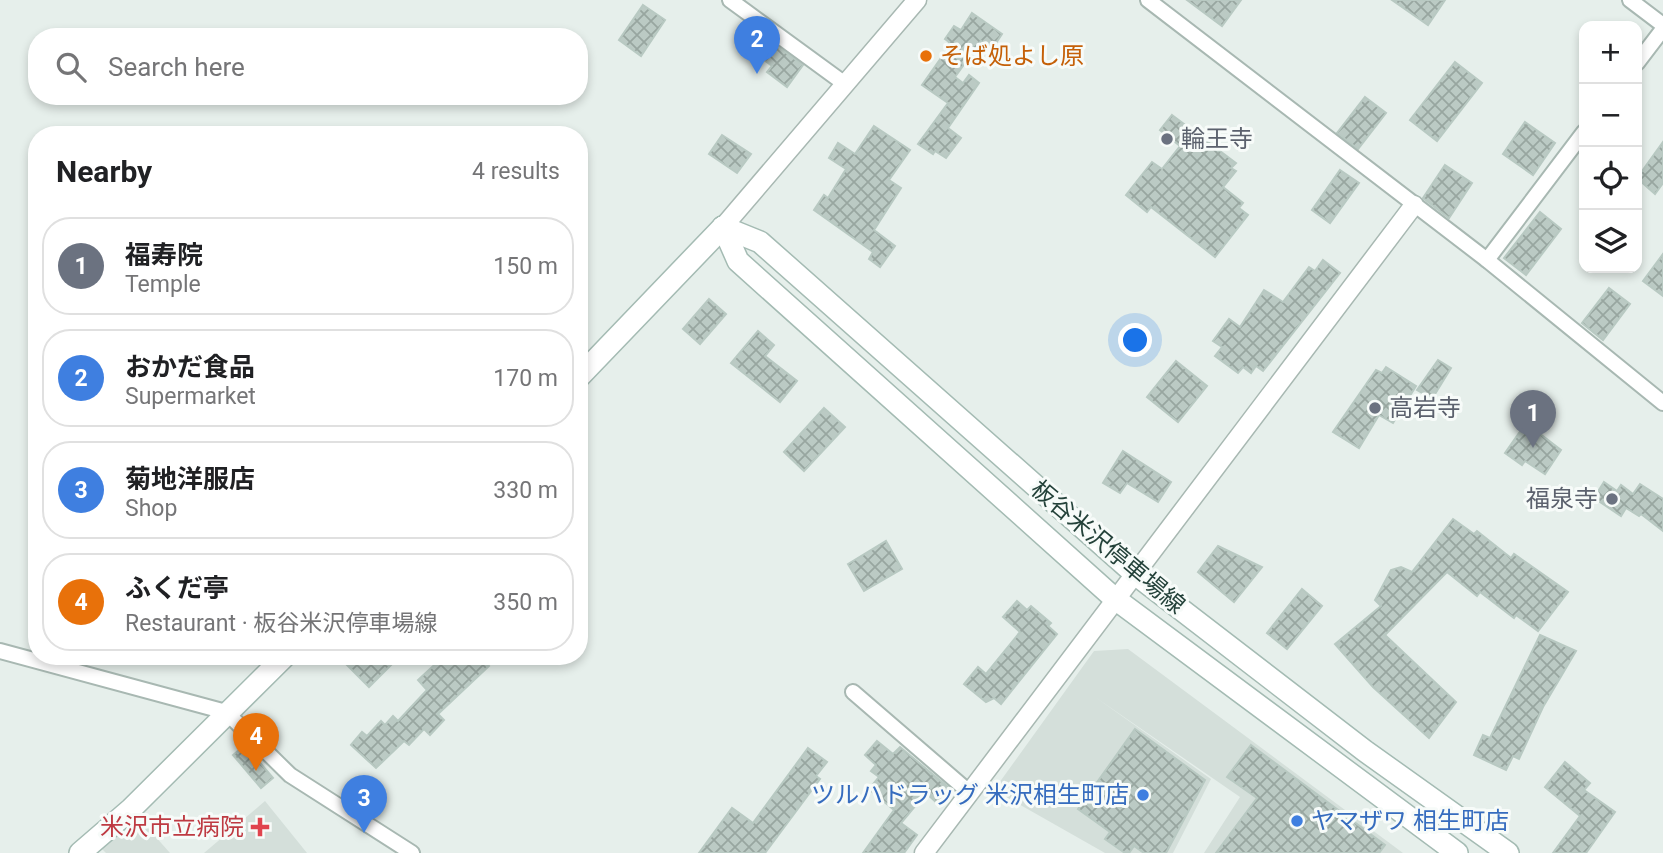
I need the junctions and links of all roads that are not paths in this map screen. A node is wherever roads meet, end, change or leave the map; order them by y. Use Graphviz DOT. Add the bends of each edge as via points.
graph roads {
  1 [pos="730,0"];
  2 [pos="917,0"];
  3 [pos="1148,0"];
  4 [pos="1630,0"];
  5 [pos="1663,27"];
  6 [pos="1642,56"];
  7 [pos="845,84"];
  8 [pos="1579,139"];
  9 [pos="1414,205"];
  10 [pos="723,227"];
  11 [pos="1487,260"];
  12 [pos="588,368"];
  13 [pos="1663,403"];
  14 [pos="1135,574"];
  15 [pos="1114,598"];
  16 [pos="0,651"];
  17 [pos="28,659"];
  18 [pos="52,665"];
  19 [pos="276,665"];
  20 [pos="853,692"];
  21 [pos="226,712"];
  22 [pos="969,792"];
  23 [pos="80,853"];
  24 [pos="412,853"];
  25 [pos="924,853"];
  26 [pos="1457,853"];
  27 [pos="1508,853"];
  1 -- 7 [label="street"];
  2 -- 7 [label="street"];
  3 -- 9 [label="street"];
  4 -- 5 [label="street"];
  5 -- 6 [label="street"];
  7 -- 10 [label="street"];
  8 -- 11 [label="street"];
  9 -- 11 [label="street"];
  9 -- 14 [label="street"];
  10 -- 12 [label="main road"];
  10 -- 14 [label="main road, 板谷米沢停車場線" via="760,242"];
  10 -- 15 [label="main road, 板谷米沢停車場線" via="738,261"];
  11 -- 13 [label="street"];
  14 -- 15 [label="street"];
  14 -- 27 [label="main road, 板谷米沢停車場線" via="1365,751"];
  15 -- 22 [label="street"];
  15 -- 26 [label="main road, 板谷米沢停車場線"];
  16 -- 17 [label="street"];
  18 -- 21 [label="street"];
  19 -- 21 [label="main road"];
  20 -- 22 [label="street"];
  21 -- 23 [label="main road" via="131,809"];
  21 -- 24 [label="street" via="290,775"];
  22 -- 25 [label="street"];
}
